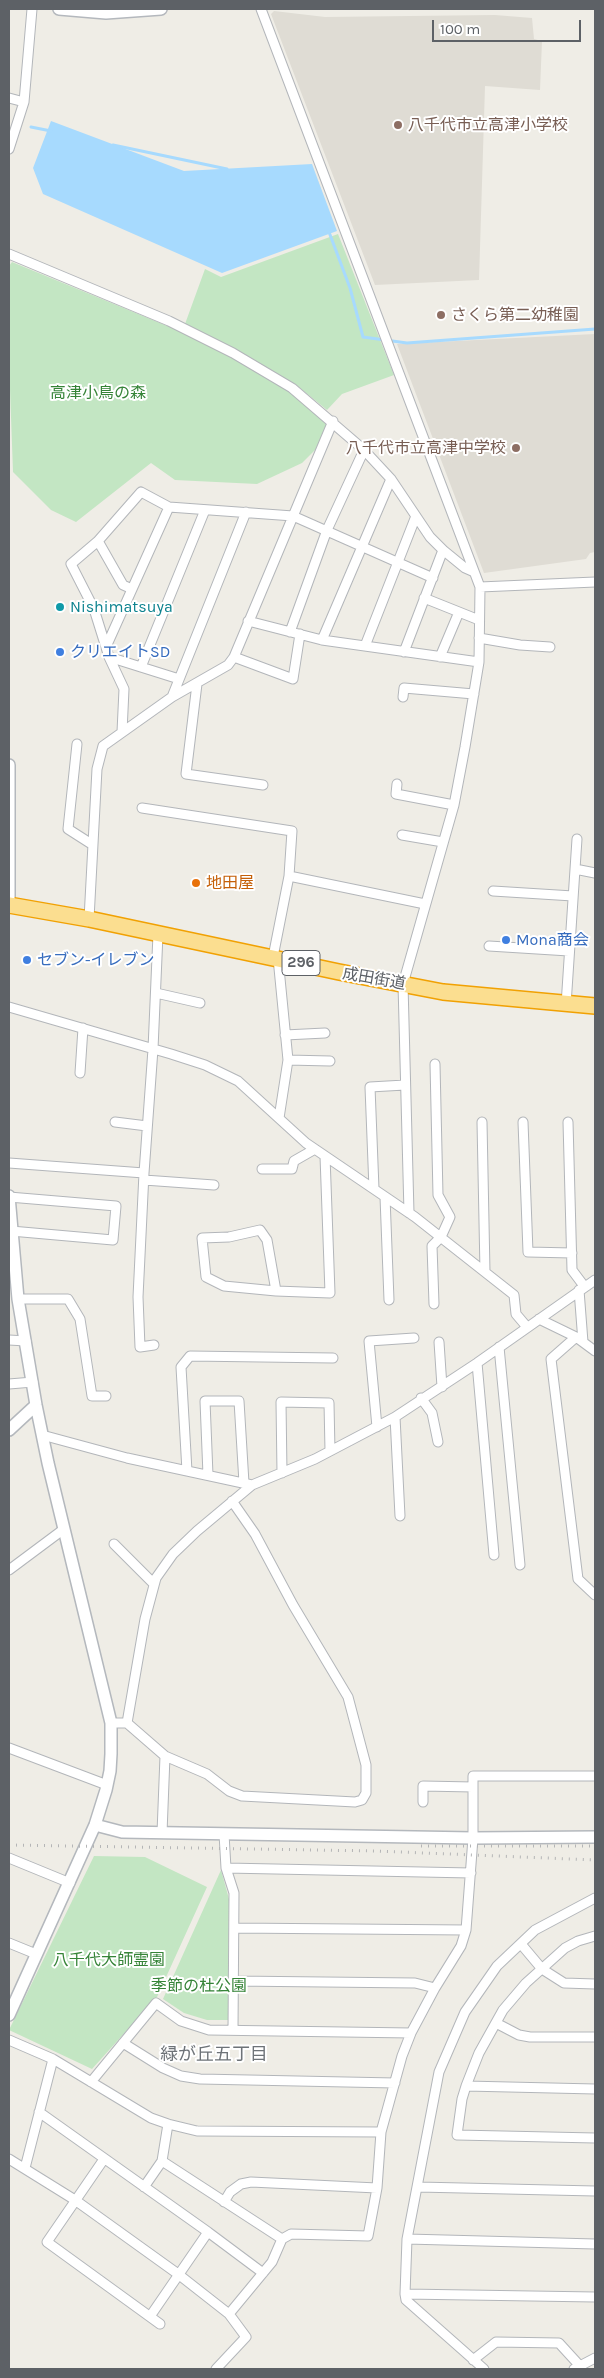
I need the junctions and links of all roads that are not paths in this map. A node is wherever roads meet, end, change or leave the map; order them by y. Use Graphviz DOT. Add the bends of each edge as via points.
graph roads {
  1 [pos="32,9"];
  2 [pos="59,9"];
  3 [pos="161,9"];
  4 [pos="261,9"];
  5 [pos="9,98"];
  6 [pos="24,102"];
  7 [pos="9,150"];
  8 [pos="9,254"];
  9 [pos="333,421"];
  10 [pos="364,450"];
  11 [pos="391,479"];
  12 [pos="168,507"];
  13 [pos="206,510"];
  14 [pos="246,512"];
  15 [pos="293,516"];
  16 [pos="416,516"];
  17 [pos="327,530"];
  18 [pos="98,541"];
  19 [pos="362,546"];
  20 [pos="442,550"];
  21 [pos="397,562"];
  22 [pos="474,572"];
  23 [pos="433,578"];
  24 [pos="595,582"];
  25 [pos="480,587"];
  26 [pos="132,589"];
  27 [pos="424,598"];
  28 [pos="459,612"];
  29 [pos="480,620"];
  30 [pos="248,621"];
  31 [pos="290,632"];
  32 [pos="300,634"];
  33 [pos="479,638"];
  34 [pos="322,640"];
  35 [pos="365,646"];
  36 [pos="550,646"];
  37 [pos="106,647"];
  38 [pos="404,652"];
  39 [pos="109,657"];
  40 [pos="234,657"];
  41 [pos="440,657"];
  42 [pos="479,662"];
  43 [pos="141,667"];
  44 [pos="179,679"];
  45 [pos="197,684"];
  46 [pos="474,694"];
  47 [pos="172,697"];
  48 [pos="403,697"];
  49 [pos="122,732"];
  50 [pos="77,744"];
  51 [pos="9,765"];
  52 [pos="396,784"];
  53 [pos="263,785"];
  54 [pos="454,805"];
  55 [pos="142,808"];
  56 [pos="402,836"];
  57 [pos="577,839"];
  58 [pos="443,842"];
  59 [pos="93,845"];
  60 [pos="575,869"];
  61 [pos="595,873"];
  62 [pos="288,876"];
  63 [pos="494,891"];
  64 [pos="573,896"];
  65 [pos="9,904"];
  66 [pos="425,904"];
  67 [pos="89,919"];
  68 [pos="158,934"];
  69 [pos="489,946"];
  70 [pos="569,951"];
  71 [pos="275,957"];
  72 [pos="402,984"];
  73 [pos="156,993"];
  74 [pos="200,1003"];
  75 [pos="566,1004"];
  76 [pos="595,1006"];
  77 [pos="9,1007"];
  78 [pos="83,1028"];
  79 [pos="325,1033"];
  80 [pos="285,1035"];
  81 [pos="153,1049"];
  82 [pos="288,1060"];
  83 [pos="330,1061"];
  84 [pos="435,1064"];
  85 [pos="80,1073"];
  86 [pos="406,1085"];
  87 [pos="279,1118"];
  88 [pos="115,1122"];
  89 [pos="482,1122"];
  90 [pos="523,1122"];
  91 [pos="568,1122"];
  92 [pos="148,1126"];
  93 [pos="315,1149"];
  94 [pos="325,1156"];
  95 [pos="9,1163"];
  96 [pos="262,1169"];
  97 [pos="144,1177"];
  98 [pos="214,1185"];
  99 [pos="374,1189"];
  100 [pos="9,1197"];
  101 [pos="385,1197"];
  102 [pos="409,1213"];
  103 [pos="12,1231"];
  104 [pos="440,1237"];
  105 [pos="572,1253"];
  106 [pos="485,1272"];
  107 [pos="595,1280"];
  108 [pos="582,1288"];
  109 [pos="276,1291"];
  110 [pos="15,1296"];
  111 [pos="389,1300"];
  112 [pos="434,1304"];
  113 [pos="539,1319"];
  114 [pos="526,1327"];
  115 [pos="414,1338"];
  116 [pos="9,1340"];
  117 [pos="580,1340"];
  118 [pos="26,1341"];
  119 [pos="439,1342"];
  120 [pos="154,1345"];
  121 [pos="499,1347"];
  122 [pos="595,1351"];
  123 [pos="333,1358"];
  124 [pos="477,1364"];
  125 [pos="32,1382"];
  126 [pos="9,1384"];
  127 [pos="442,1387"];
  128 [pos="106,1396"];
  129 [pos="421,1398"];
  130 [pos="36,1405"];
  131 [pos="395,1417"];
  132 [pos="377,1427"];
  133 [pos="9,1430"];
  134 [pos="42,1435"];
  135 [pos="438,1442"];
  136 [pos="330,1451"];
  137 [pos="187,1471"];
  138 [pos="282,1473"];
  139 [pos="208,1475"];
  140 [pos="248,1484"];
  141 [pos="232,1501"];
  142 [pos="400,1516"];
  143 [pos="64,1530"];
  144 [pos="114,1544"];
  145 [pos="494,1556"];
  146 [pos="520,1565"];
  147 [pos="9,1570"];
  148 [pos="154,1584"];
  149 [pos="595,1595"];
  150 [pos="111,1723"];
  151 [pos="126,1723"];
  152 [pos="9,1748"];
  153 [pos="165,1756"];
  154 [pos="595,1776"];
  155 [pos="107,1785"];
  156 [pos="473,1788"];
  157 [pos="423,1802"];
  158 [pos="95,1825"];
  159 [pos="162,1832"];
  160 [pos="224,1834"];
  161 [pos="595,1837"];
  162 [pos="473,1838"];
  163 [pos="9,1858"];
  164 [pos="226,1868"];
  165 [pos="471,1873"];
  166 [pos="70,1883"];
  167 [pos="595,1898"];
  168 [pos="234,1928"];
  169 [pos="466,1930"];
  170 [pos="595,1936"];
  171 [pos="9,1943"];
  172 [pos="521,1944"];
  173 [pos="36,1954"];
  174 [pos="542,1969"];
  175 [pos="234,1981"];
  176 [pos="595,1984"];
  177 [pos="435,1988"];
  178 [pos="12,1998"];
  179 [pos="9,2015"];
  180 [pos="496,2023"];
  181 [pos="233,2030"];
  182 [pos="411,2033"];
  183 [pos="595,2037"];
  184 [pos="9,2040"];
  185 [pos="124,2043"];
  186 [pos="52,2059"];
  187 [pos="91,2082"];
  188 [pos="395,2083"];
  189 [pos="466,2086"];
  190 [pos="595,2089"];
  191 [pos="39,2112"];
  192 [pos="168,2124"];
  193 [pos="382,2132"];
  194 [pos="595,2138"];
  195 [pos="9,2159"];
  196 [pos="104,2159"];
  197 [pos="162,2161"];
  198 [pos="25,2168"];
  199 [pos="144,2187"];
  200 [pos="418,2187"];
  201 [pos="377,2188"];
  202 [pos="595,2191"];
  203 [pos="75,2200"];
  204 [pos="224,2202"];
  205 [pos="208,2232"];
  206 [pos="282,2239"];
  207 [pos="408,2239"];
  208 [pos="595,2244"];
  209 [pos="263,2273"];
  210 [pos="178,2274"];
  211 [pos="405,2294"];
  212 [pos="595,2297"];
  213 [pos="229,2314"];
  214 [pos="151,2315"];
  215 [pos="160,2324"];
  216 [pos="595,2358"];
  217 [pos="473,2360"];
  218 [pos="577,2368"];
  219 [pos="216,2369"];
  220 [pos="484,2369"];
  1 -- 6 [label="street"];
  2 -- 3 [label="street" via="124,13"];
  4 -- 22 [label="street"];
  5 -- 6 [label="street"];
  6 -- 7 [label="street"];
  8 -- 9 [label="street" via="160,317 233,353 292,388"];
  9 -- 10 [label="street"];
  9 -- 15 [label="street"];
  10 -- 11 [label="street"];
  10 -- 17 [label="street"];
  11 -- 16 [label="street"];
  11 -- 19 [label="street"];
  12 -- 13 [label="street"];
  12 -- 18 [label="street" via="141,492"];
  12 -- 26 [label="street"];
  13 -- 14 [label="street"];
  13 -- 43 [label="street"];
  14 -- 15 [label="street"];
  14 -- 44 [label="street"];
  15 -- 17 [label="street"];
  15 -- 30 [label="street"];
  16 -- 20 [label="street"];
  16 -- 21 [label="street"];
  17 -- 19 [label="street"];
  17 -- 31 [label="street"];
  18 -- 26 [label="street" via="123,585"];
  18 -- 37 [label="street" via="71,564 94,609"];
  19 -- 21 [label="street"];
  19 -- 34 [label="street"];
  20 -- 22 [label="street"];
  20 -- 23 [label="street"];
  21 -- 23 [label="street"];
  21 -- 35 [label="street"];
  22 -- 25 [label="street"];
  23 -- 27 [label="street"];
  24 -- 25 [label="street"];
  25 -- 29 [label="street"];
  26 -- 37 [label="street"];
  27 -- 28 [label="street"];
  27 -- 38 [label="street"];
  28 -- 29 [label="street"];
  28 -- 41 [label="street"];
  29 -- 33 [label="street"];
  30 -- 31 [label="street"];
  30 -- 40 [label="street"];
  31 -- 32 [label="street"];
  32 -- 34 [label="street"];
  32 -- 40 [label="street" via="293,679"];
  33 -- 36 [label="street"];
  33 -- 42 [label="street"];
  34 -- 35 [label="street"];
  35 -- 38 [label="street"];
  37 -- 39 [label="street"];
  38 -- 41 [label="street"];
  39 -- 43 [label="street"];
  39 -- 49 [label="street" via="124,689"];
  40 -- 45 [label="street" via="228,666"];
  41 -- 42 [label="street"];
  42 -- 46 [label="street"];
  43 -- 44 [label="street"];
  44 -- 47 [label="street"];
  45 -- 47 [label="street"];
  45 -- 53 [label="street" via="186,774"];
  46 -- 48 [label="street" via="404,688"];
  46 -- 54 [label="street"];
  47 -- 49 [label="street"];
  49 -- 59 [label="street" via="108,740 101,753 97,770"];
  50 -- 59 [label="street" via="68,829"];
  51 -- 65 [label="street"];
  52 -- 54 [label="street" via="396,794"];
  54 -- 58 [label="street"];
  55 -- 62 [label="street" via="292,831"];
  56 -- 58 [label="street"];
  57 -- 60 [label="street"];
  58 -- 66 [label="street"];
  59 -- 67 [label="street"];
  60 -- 61 [label="street"];
  60 -- 64 [label="street"];
  62 -- 66 [label="street"];
  62 -- 71 [label="street"];
  63 -- 64 [label="street"];
  64 -- 70 [label="street"];
  65 -- 67 [label="highway, 成田街道 / 296"];
  66 -- 72 [label="street"];
  67 -- 68 [label="highway, 成田街道 / 296"];
  68 -- 71 [label="highway, 成田街道 / 296"];
  68 -- 73 [label="street"];
  69 -- 70 [label="street"];
  70 -- 75 [label="street"];
  71 -- 72 [label="highway, 成田街道 / 296"];
  71 -- 80 [label="street"];
  72 -- 75 [label="highway, 成田街道 / 296" via="443,992"];
  72 -- 86 [label="street"];
  73 -- 74 [label="street"];
  73 -- 81 [label="street"];
  75 -- 76 [label="highway, 成田街道 / 296"];
  77 -- 78 [label="street"];
  78 -- 81 [label="street"];
  78 -- 85 [label="street"];
  79 -- 80 [label="street"];
  80 -- 82 [label="street"];
  81 -- 87 [label="street" via="205,1065 238,1081"];
  81 -- 92 [label="street"];
  82 -- 83 [label="street"];
  82 -- 87 [label="street"];
  84 -- 104 [label="street" via="438,1195 450,1217"];
  86 -- 99 [label="street" via="370,1087"];
  86 -- 102 [label="street"];
  87 -- 93 [label="street"];
  88 -- 92 [label="street"];
  89 -- 106 [label="street"];
  90 -- 105 [label="street" via="528,1252"];
  91 -- 105 [label="street"];
  92 -- 97 [label="street"];
  93 -- 94 [label="street"];
  93 -- 96 [label="street" via="294,1161 292,1168"];
  94 -- 99 [label="street"];
  94 -- 109 [label="street" via="330,1293"];
  95 -- 97 [label="street"];
  97 -- 98 [label="street"];
  97 -- 120 [label="street" via="138,1296 140,1347"];
  99 -- 101 [label="street"];
  100 -- 103 [label="street"];
  100 -- 103 [label="street" via="116,1206 113,1240"];
  101 -- 102 [label="street"];
  101 -- 111 [label="street"];
  102 -- 104 [label="street"];
  103 -- 110 [label="street"];
  104 -- 106 [label="street"];
  104 -- 112 [label="street" via="432,1246"];
  105 -- 108 [label="street" via="572,1270"];
  106 -- 114 [label="street" via="514,1295 516,1314"];
  107 -- 108 [label="street"];
  108 -- 113 [label="street"];
  108 -- 117 [label="street"];
  109 -- 109 [label="street" via="224,1286 206,1277 202,1238 230,1237 260,1230 267,1240"];
  110 -- 118 [label="street"];
  110 -- 128 [label="street" via="68,1299 80,1319 92,1396"];
  113 -- 114 [label="street"];
  113 -- 117 [label="street"];
  114 -- 121 [label="street"];
  115 -- 132 [label="street" via="368,1341"];
  116 -- 118 [label="street"];
  117 -- 122 [label="street"];
  117 -- 149 [label="street" via="551,1359 578,1579"];
  118 -- 125 [label="street"];
  119 -- 127 [label="street"];
  121 -- 124 [label="street"];
  121 -- 146 [label="street"];
  123 -- 137 [label="street" via="190,1356 180,1367"];
  124 -- 127 [label="street"];
  124 -- 145 [label="street"];
  125 -- 126 [label="street"];
  125 -- 130 [label="street"];
  127 -- 129 [label="street"];
  129 -- 131 [label="street"];
  129 -- 135 [label="street" via="432,1413"];
  130 -- 133 [label="street"];
  130 -- 134 [label="street"];
  131 -- 132 [label="street"];
  131 -- 142 [label="street"];
  132 -- 136 [label="street"];
  134 -- 137 [label="street"];
  134 -- 143 [label="street"];
  136 -- 138 [label="street"];
  136 -- 138 [label="street" via="329,1402 281,1402"];
  137 -- 139 [label="street"];
  138 -- 140 [label="street"];
  139 -- 140 [label="street"];
  139 -- 140 [label="street" via="205,1401 239,1401"];
  140 -- 141 [label="street"];
  141 -- 148 [label="street" via="173,1554"];
  141 -- 153 [label="street" via="255,1534 348,1697 366,1765 366,1793 362,1800 355,1802 242,1796 229,1791 207,1774"];
  143 -- 147 [label="street"];
  143 -- 150 [label="street"];
  144 -- 148 [label="street"];
  148 -- 151 [label="street"];
  150 -- 151 [label="street"];
  150 -- 155 [label="street"];
  151 -- 153 [label="street"];
  152 -- 155 [label="street"];
  153 -- 159 [label="street"];
  154 -- 156 [label="street" via="473,1776"];
  155 -- 158 [label="street"];
  156 -- 157 [label="street" via="423,1786"];
  156 -- 162 [label="street"];
  158 -- 159 [label="street" via="122,1832"];
  158 -- 166 [label="street"];
  159 -- 160 [label="street"];
  160 -- 162 [label="street"];
  160 -- 164 [label="street"];
  161 -- 162 [label="street"];
  162 -- 165 [label="street"];
  163 -- 166 [label="street"];
  164 -- 165 [label="street"];
  164 -- 168 [label="street" via="234,1893"];
  165 -- 169 [label="street"];
  166 -- 173 [label="street"];
  167 -- 172 [label="street" via="535,1930"];
  168 -- 169 [label="street"];
  168 -- 175 [label="street"];
  169 -- 177 [label="street" via="461,1946"];
  170 -- 174 [label="street" via="571,1944"];
  171 -- 173 [label="street"];
  172 -- 174 [label="street"];
  172 -- 200 [label="street" via="498,1966 465,2012 439,2072"];
  173 -- 178 [label="street"];
  174 -- 176 [label="street" via="564,1983"];
  174 -- 180 [label="street" via="516,1995"];
  175 -- 177 [label="street" via="415,1982"];
  175 -- 181 [label="street"];
  177 -- 182 [label="street"];
  178 -- 179 [label="street"];
  180 -- 183 [label="street" via="519,2036"];
  180 -- 189 [label="street"];
  181 -- 182 [label="street"];
  181 -- 185 [label="street" via="209,2030 181,2021 156,2003"];
  182 -- 188 [label="street"];
  184 -- 186 [label="street"];
  185 -- 187 [label="street"];
  185 -- 188 [label="street" via="172,2072 200,2079"];
  186 -- 187 [label="street"];
  186 -- 191 [label="street"];
  187 -- 192 [label="street" via="151,2118"];
  188 -- 193 [label="street"];
  189 -- 190 [label="street"];
  189 -- 194 [label="street" via="457,2135"];
  191 -- 196 [label="street"];
  191 -- 198 [label="street"];
  192 -- 193 [label="street" via="198,2131"];
  192 -- 197 [label="street"];
  193 -- 201 [label="street"];
  195 -- 198 [label="street"];
  196 -- 199 [label="street"];
  196 -- 203 [label="street"];
  197 -- 199 [label="street"];
  197 -- 204 [label="street"];
  198 -- 203 [label="street"];
  199 -- 205 [label="street"];
  200 -- 202 [label="street"];
  200 -- 207 [label="street"];
  201 -- 204 [label="street" via="251,2182 230,2192"];
  201 -- 206 [label="street" via="368,2236 291,2234"];
  203 -- 210 [label="street"];
  203 -- 214 [label="street" via="47,2242"];
  204 -- 206 [label="street"];
  205 -- 209 [label="street"];
  205 -- 210 [label="street"];
  206 -- 209 [label="street"];
  207 -- 208 [label="street"];
  207 -- 211 [label="street"];
  209 -- 213 [label="street"];
  210 -- 213 [label="street"];
  210 -- 214 [label="street"];
  211 -- 212 [label="street"];
  211 -- 217 [label="street" via="406,2300"];
  213 -- 219 [label="street" via="246,2337"];
  214 -- 215 [label="street"];
  216 -- 218 [label="street"];
  217 -- 218 [label="street" via="496,2342 559,2343"];
  217 -- 220 [label="street"];
}
